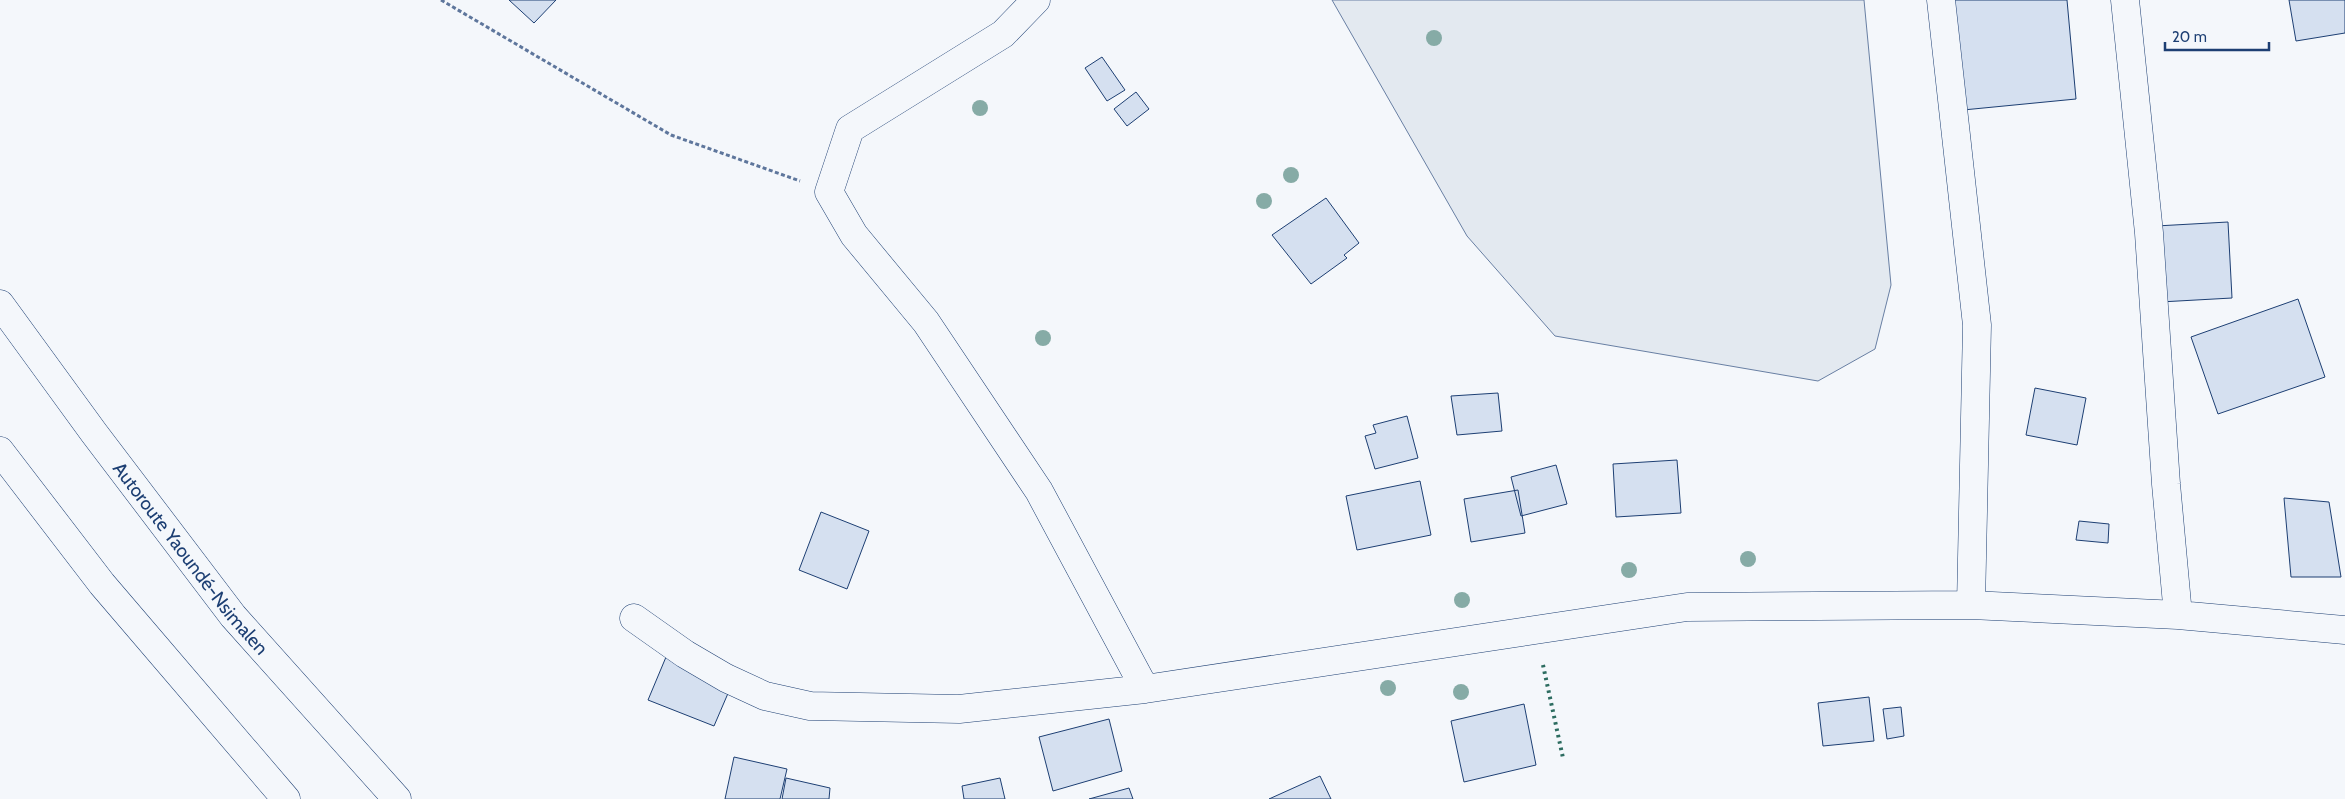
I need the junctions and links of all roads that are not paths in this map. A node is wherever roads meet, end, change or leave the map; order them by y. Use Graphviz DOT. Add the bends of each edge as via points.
graph roads {
  1 [pos="1036,0"];
  2 [pos="1941,0"];
  3 [pos="2125,0"];
  4 [pos="0,304"];
  5 [pos="0,451"];
  6 [pos="1971,605"];
  7 [pos="2178,615"];
  8 [pos="634,618"];
  9 [pos="2345,630"];
  10 [pos="1145,689"];
  11 [pos="286,799"];
  12 [pos="397,799"];
  1 -- 10 [label="main road" via="1003,34 850,129 829,192 854,235 926,322 1039,491"];
  2 -- 6 [label="main road" via="1977,325"];
  3 -- 7 [label="main road" via="2149,233"];
  4 -- 12 [label="main road, Autoroute Yaoundé-Nsimalen" via="233,616"];
  5 -- 11 [label="main road" via="102,584"];
  6 -- 7 [label="main road"];
  6 -- 10 [label="main road" via="1687,607"];
  7 -- 9 [label="main road"];
  8 -- 10 [label="main road" via="726,678 764,696 810,706 959,709"];
}
